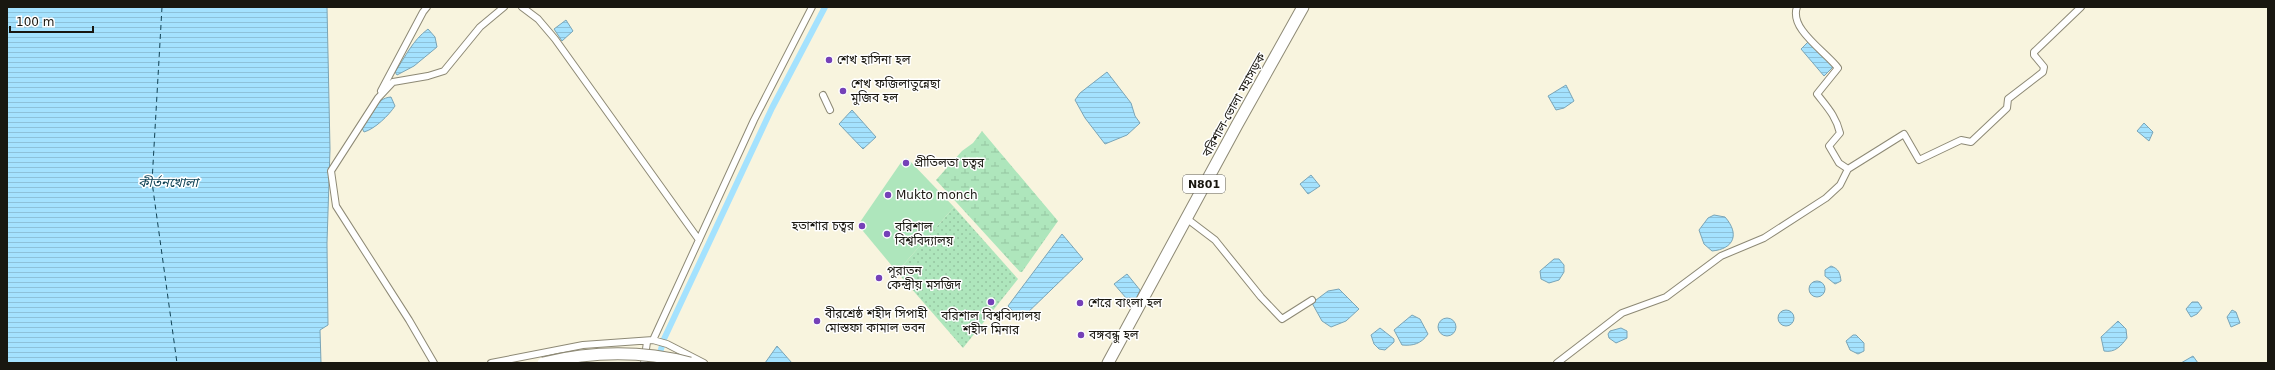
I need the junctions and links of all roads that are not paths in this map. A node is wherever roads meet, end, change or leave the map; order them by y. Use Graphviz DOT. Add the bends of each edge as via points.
graph roads {
  1 [pos="427,7"];
  2 [pos="504,7"];
  3 [pos="522,7"];
  4 [pos="812,7"];
  5 [pos="1304,7"];
  6 [pos="1797,7"];
  7 [pos="2082,7"];
  8 [pos="823,95"];
  9 [pos="378,98"];
  10 [pos="830,110"];
  11 [pos="1848,169"];
  12 [pos="1186,218"];
  13 [pos="699,240"];
  14 [pos="1312,300"];
  15 [pos="653,341"];
  16 [pos="434,363"];
  17 [pos="491,363"];
  18 [pos="543,363"];
  19 [pos="644,363"];
  20 [pos="690,363"];
  21 [pos="704,363"];
  22 [pos="1108,363"];
  23 [pos="1557,363"];
  1 -- 9 [label="street"];
  2 -- 9 [label="street" via="480,27 444,70 428,76 393,82"];
  3 -- 13 [label="street" via="538,19 555,39"];
  4 -- 13 [label="street" via="757,114"];
  5 -- 12 [label="highway, বরিশাল-ভোলা মহাসড়ক / N801"];
  6 -- 11 [label="street" via="1795,14 1798,25 1838,68 1817,94 1829,108 1840,133 1829,146 1839,163"];
  7 -- 11 [label="street" via="2034,52 2044,67 2043,72 2008,99 2007,108 1971,142 1961,140 1919,160 1904,134"];
  8 -- 10 [label="street"];
  9 -- 16 [label="street" via="331,171 336,206"];
  11 -- 23 [label="street" via="1840,185 1826,198 1764,238 1721,256 1666,297 1622,313"];
  12 -- 14 [label="street" via="1215,240 1282,319"];
  12 -- 22 [label="highway, বরিশাল-ভোলা মহাসড়ক / N801"];
  13 -- 15 [label="street"];
  15 -- 17 [label="street" via="583,345"];
  15 -- 19 [label="street"];
  15 -- 21 [label="street" via="667,344"];
  18 -- 20 [label="highway, bridge" via="610,352 653,355"];
}
